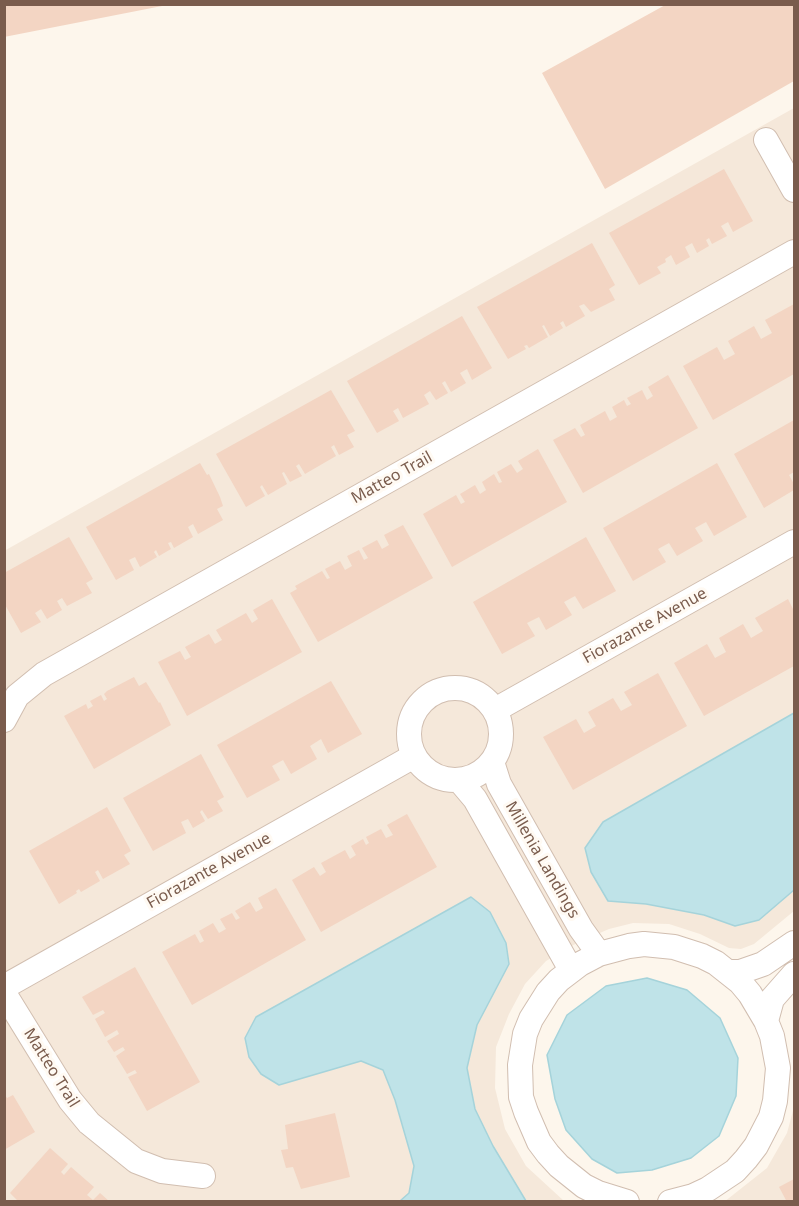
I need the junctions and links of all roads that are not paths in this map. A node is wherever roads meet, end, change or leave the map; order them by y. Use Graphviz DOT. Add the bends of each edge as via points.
graph roads {
  1 [pos="766,140"];
  2 [pos="795,190"];
  3 [pos="795,252"];
  4 [pos="795,542"];
  5 [pos="495,710"];
  6 [pos="4,720"];
  7 [pos="414,756"];
  8 [pos="492,762"];
  9 [pos="459,780"];
  10 [pos="530,837"];
  11 [pos="505,851"];
  12 [pos="795,943"];
  13 [pos="599,954"];
  14 [pos="571,970"];
  15 [pos="728,972"];
  16 [pos="795,974"];
  17 [pos="4,987"];
  18 [pos="4,993"];
  19 [pos="766,1021"];
  20 [pos="203,1176"];
  21 [pos="597,1197"];
  22 [pos="627,1202"];
  23 [pos="670,1202"];
  1 -- 2 [label="street"];
  3 -- 6 [label="street, Matteo Trail" via="44,674 17,696"];
  4 -- 5 [label="street, Fiorazante Avenue"];
  5 -- 7 [label="street" via="476,692 450,687 437,690 417,706 411,718 409,744"];
  5 -- 8 [label="street" via="501,737"];
  7 -- 9 [label="street" via="433,775"];
  7 -- 17 [label="street, Fiorazante Avenue"];
  8 -- 9 [label="street" via="477,774"];
  8 -- 10 [label="street, Millenia Landings" via="499,784"];
  9 -- 11 [label="street, Millenia Landings" via="475,799"];
  10 -- 11 [label="street"];
  10 -- 13 [label="street, Millenia Landings"];
  11 -- 14 [label="street, Millenia Landings"];
  12 -- 15 [label="street" via="763,964"];
  13 -- 14 [label="street"];
  13 -- 15 [label="street" via="636,945 674,947 702,956"];
  14 -- 21 [label="street" via="543,999 525,1034 520,1065 521,1097 531,1127 548,1154"];
  15 -- 19 [label="street" via="750,994"];
  16 -- 19 [label="street" via="772,999"];
  18 -- 20 [label="street, Matteo Trail" via="70,1101 89,1123 136,1161 162,1171"];
  19 -- 23 [label="street" via="776,1052 778,1085 764,1132 747,1159 722,1181 693,1196"];
  21 -- 22 [label="street"];
}
